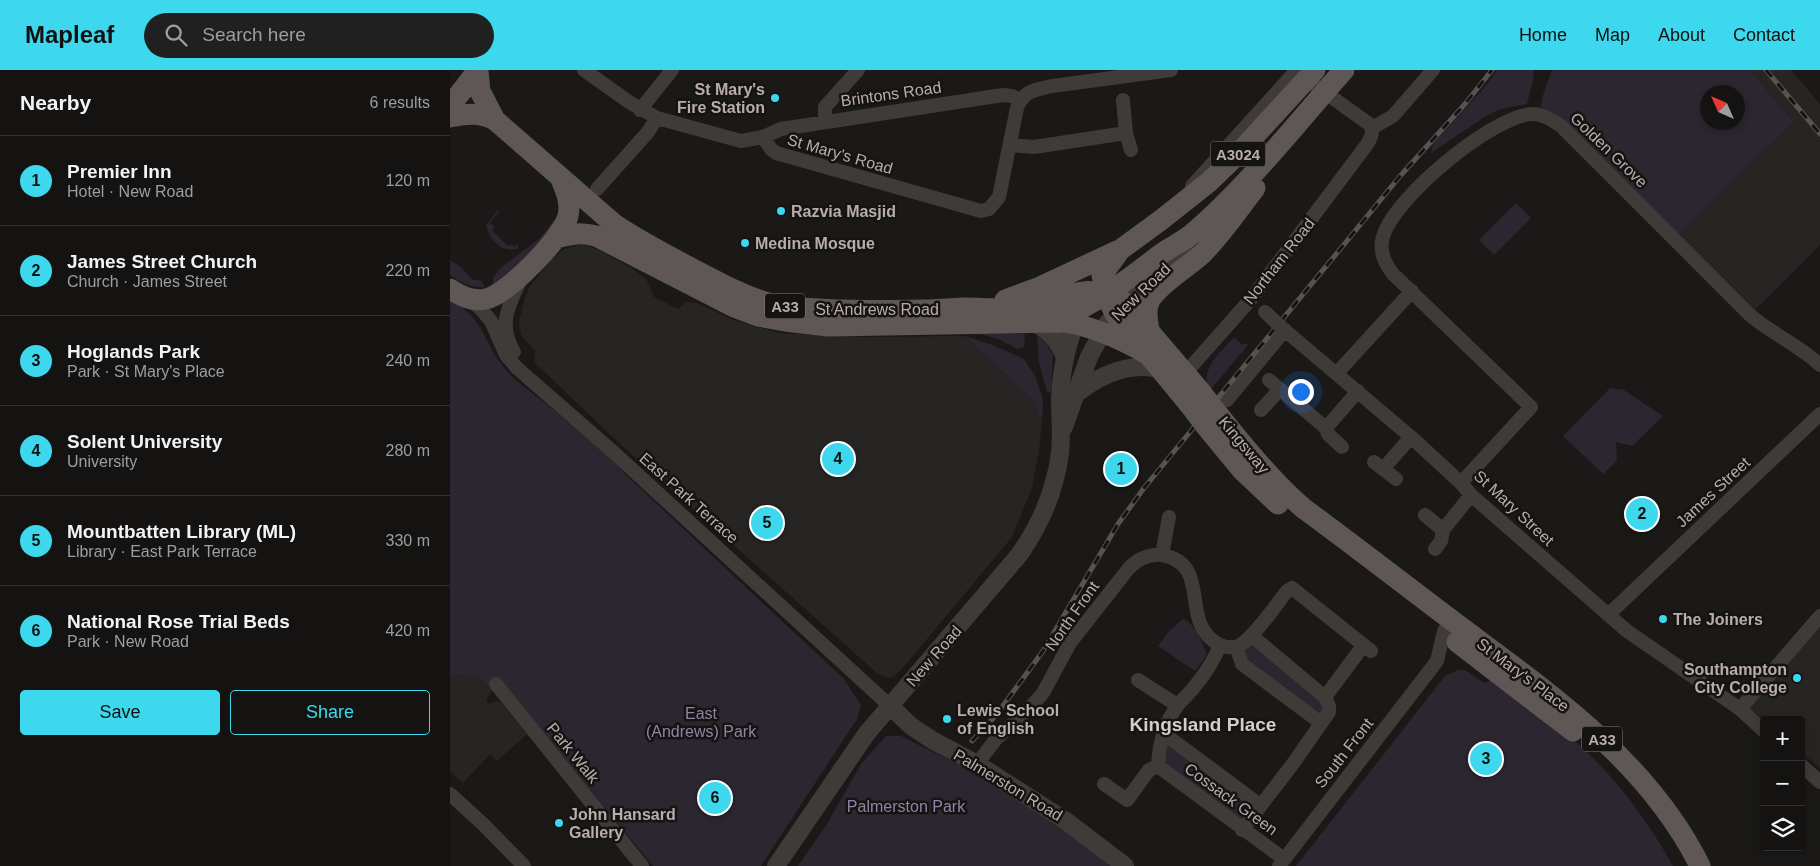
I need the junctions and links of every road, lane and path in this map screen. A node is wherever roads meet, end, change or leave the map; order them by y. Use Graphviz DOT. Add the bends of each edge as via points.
graph roads {
  1 [pos="478,70"];
  2 [pos="584,70"];
  3 [pos="672,70"];
  4 [pos="858,70"];
  5 [pos="1171,70"];
  6 [pos="1344,70"];
  7 [pos="1433,70"];
  8 [pos="1303,73"];
  9 [pos="1325,92"];
  10 [pos="1020,100"];
  11 [pos="1123,100"];
  12 [pos="450,106"];
  13 [pos="640,110"];
  14 [pos="450,117"];
  15 [pos="657,118"];
  16 [pos="495,120"];
  17 [pos="825,121"];
  18 [pos="1372,128"];
  19 [pos="1126,133"];
  20 [pos="763,137"];
  21 [pos="1010,145"];
  22 [pos="1130,150"];
  23 [pos="1270,156"];
  24 [pos="561,179"];
  25 [pos="597,189"];
  26 [pos="1190,235"];
  27 [pos="556,238"];
  28 [pos="1120,250"];
  29 [pos="524,272"];
  30 [pos="1100,286"];
  31 [pos="450,289"];
  32 [pos="1412,291"];
  33 [pos="469,299"];
  34 [pos="1251,300"];
  35 [pos="966,308"];
  36 [pos="1078,316"];
  37 [pos="1114,316"];
  38 [pos="1043,322"];
  39 [pos="1283,328"];
  40 [pos="1149,330"];
  41 [pos="1202,354"];
  42 [pos="1065,358"];
  43 [pos="1820,365"];
  44 [pos="1166,366"];
  45 [pos="1262,373"];
  46 [pos="1337,373"];
  47 [pos="530,378"];
  48 [pos="1280,389"];
  49 [pos="1358,391"];
  50 [pos="1076,394"];
  51 [pos="1261,410"];
  52 [pos="1216,413"];
  53 [pos="1820,414"];
  54 [pos="1326,428"];
  55 [pos="1061,434"];
  56 [pos="1411,437"];
  57 [pos="1342,447"];
  58 [pos="1396,479"];
  59 [pos="1461,483"];
  60 [pos="1472,495"];
  61 [pos="1425,515"];
  62 [pos="1169,516"];
  63 [pos="1442,530"];
  64 [pos="1435,549"];
  65 [pos="1162,555"];
  66 [pos="1608,615"];
  67 [pos="1820,616"];
  68 [pos="1450,628"];
  69 [pos="1252,636"];
  70 [pos="1220,646"];
  71 [pos="1236,647"];
  72 [pos="1466,649"];
  73 [pos="1437,661"];
  74 [pos="1138,680"];
  75 [pos="496,684"];
  76 [pos="1325,697"];
  77 [pos="1178,705"];
  78 [pos="890,706"];
  79 [pos="1740,709"];
  80 [pos="1321,723"];
  81 [pos="1760,727"];
  82 [pos="1163,733"];
  83 [pos="977,764"];
  84 [pos="1158,766"];
  85 [pos="1805,769"];
  86 [pos="1820,782"];
  87 [pos="1104,784"];
  88 [pos="450,794"];
  89 [pos="1260,805"];
  90 [pos="1242,830"];
  91 [pos="1281,863"];
  92 [pos="524,866"];
  93 [pos="642,866"];
  94 [pos="776,866"];
  95 [pos="1125,866"];
  96 [pos="1684,866"];
  97 [pos="1700,866"];
  1 -- 12 [label="main road"];
  1 -- 16 [label="main road" via="480,91"];
  2 -- 13 [label="street, St Mary's Road"];
  3 -- 13 [label="street"];
  4 -- 17 [label="street" via="824,107"];
  5 -- 10 [label="street" via="1042,88 1025,94"];
  6 -- 9 [label="main road, A3024"];
  7 -- 18 [label="street" via="1392,116"];
  8 -- 9 [label="street"];
  8 -- 28 [label="main road, A3024" via="1236,156 1209,182"];
  9 -- 18 [label="street"];
  9 -- 23 [label="main road, A3024"];
  10 -- 17 [label="street, Brintons Road" via="1002,95"];
  10 -- 21 [label="street"];
  11 -- 19 [label="street"];
  13 -- 15 [label="street, St Mary's Road"];
  14 -- 16 [label="main road" via="476,113"];
  15 -- 20 [label="street, St Mary's Road" via="741,141"];
  15 -- 25 [label="street"];
  16 -- 24 [label="main road, St Andrews Road"];
  17 -- 20 [label="street, Brintons Road" via="781,129"];
  18 -- 34 [label="street, Northam Road" via="1368,143"];
  19 -- 21 [label="street" via="1034,147"];
  19 -- 22 [label="street"];
  20 -- 21 [label="street, St Mary's Road" via="776,154 981,211 989,209 999,197"];
  23 -- 26 [label="main road, A3024"];
  23 -- 40 [label="main road" via="1256,187 1215,240 1154,294 1148,307"];
  24 -- 27 [label="main road" via="568,195 569,210 566,223"];
  24 -- 35 [label="main road, St Andrews Road / A33" via="633,238 721,284 764,302 814,309 894,311"];
  26 -- 30 [label="main road, A3024" via="1122,284"];
  26 -- 37 [label="street, New Road" via="1171,264"];
  27 -- 29 [label="main road"];
  27 -- 38 [label="main road, St Andrews Road / A33" via="576,233 596,236 734,307 785,321 828,326"];
  28 -- 30 [label="main road, A3024"];
  28 -- 35 [label="main road" via="1040,288 992,304"];
  29 -- 33 [label="main road" via="498,294 486,299"];
  29 -- 47 [label="street, East Park Terrace" via="509,304 505,328 507,339"];
  30 -- 35 [label="main road, St Andrews Road / A33" via="1017,308"];
  30 -- 36 [label="main road, A3024"];
  30 -- 37 [label="main road, Kingsway"];
  31 -- 33 [label="main road"];
  32 -- 43 [label="street, Golden Grove" via="1386,265 1382,242 1388,224 1425,181 1458,152 1510,120 1534,114 1561,126 1750,315"];
  32 -- 46 [label="street"];
  32 -- 59 [label="street, Golden Grove" via="1531,407"];
  33 -- 47 [label="street, East Park Terrace" via="490,321 506,355"];
  34 -- 39 [label="street, St Mary Street, bridge"];
  34 -- 41 [label="street, Northam Road"];
  36 -- 37 [label="main road, A33"];
  36 -- 38 [label="main road, St Andrews Road / A33"];
  36 -- 42 [label="street, New Road"];
  37 -- 40 [label="main road, Kingsway / A33"];
  37 -- 44 [label="main road, Kingsway"];
  37 -- 50 [label="street, New Road" via="1089,357"];
  38 -- 42 [label="street" via="1057,340"];
  39 -- 45 [label="street"];
  39 -- 46 [label="street, St Mary Street"];
  40 -- 44 [label="main road, Kingsway / A33"];
  41 -- 44 [label="street, Northam Road"];
  41 -- 44 [label="street" via="1184,356"];
  42 -- 55 [label="street, New Road" via="1060,398"];
  44 -- 50 [label="street" via="1141,366 1118,371"];
  44 -- 52 [label="main road, Kingsway / A33, bridge" via="1195,398"];
  45 -- 48 [label="street"];
  45 -- 52 [label="street"];
  46 -- 49 [label="street, St Mary Street"];
  47 -- 78 [label="street, East Park Terrace"];
  48 -- 51 [label="street"];
  48 -- 54 [label="street"];
  49 -- 54 [label="street"];
  49 -- 56 [label="street, St Mary Street"];
  50 -- 55 [label="street, New Road"];
  52 -- 68 [label="main road, Kingsway / A33" via="1282,489"];
  53 -- 66 [label="street, James Street"];
  54 -- 57 [label="street"];
  55 -- 78 [label="street, New Road" via="1050,497 1030,540"];
  56 -- 58 [label="street" via="1379,466"];
  56 -- 59 [label="street, St Mary Street"];
  59 -- 60 [label="street, St Mary Street"];
  60 -- 63 [label="street"];
  60 -- 66 [label="street, St Mary Street"];
  61 -- 63 [label="street"];
  62 -- 65 [label="street"];
  63 -- 64 [label="street" via="1441,541"];
  65 -- 70 [label="street" via="1174,559 1190,574 1199,621 1208,637"];
  65 -- 83 [label="street, North Front" via="1143,557 1129,568 1070,643 1043,693 996,739"];
  66 -- 79 [label="street, St Mary Street"];
  67 -- 79 [label="street"];
  68 -- 72 [label="main road, St Mary's Place / A33"];
  68 -- 73 [label="street, South Front"];
  68 -- 97 [label="main road, St Mary's Place / A33" via="1561,702 1619,755 1683,834"];
  69 -- 71 [label="street"];
  69 -- 76 [label="street"];
  69 -- 76 [label="street" via="1292,588 1367,649"];
  70 -- 71 [label="street"];
  70 -- 77 [label="street" via="1192,690"];
  71 -- 80 [label="street" via="1242,664"];
  72 -- 73 [label="street, South Front"];
  72 -- 96 [label="main road, St Mary's Place / A33" via="1593,748 1649,812"];
  73 -- 91 [label="street, South Front"];
  74 -- 77 [label="street"];
  75 -- 93 [label="street, Park Walk"];
  76 -- 80 [label="street" via="1329,712"];
  77 -- 82 [label="street"];
  78 -- 83 [label="street, Palmerston Road" via="911,726"];
  78 -- 94 [label="street, New Road" via="864,737"];
  79 -- 81 [label="street, St Mary Street"];
  80 -- 89 [label="street"];
  82 -- 84 [label="street"];
  82 -- 89 [label="street, Cossack Green"];
  83 -- 95 [label="street, Palmerston Road" via="1066,821"];
  84 -- 87 [label="street" via="1149,770 1127,800"];
  84 -- 90 [label="street, Cossack Green"];
  85 -- 86 [label="street"];
  88 -- 92 [label="street"];
  89 -- 90 [label="street"];
  90 -- 91 [label="street, Cossack Green"];
}
